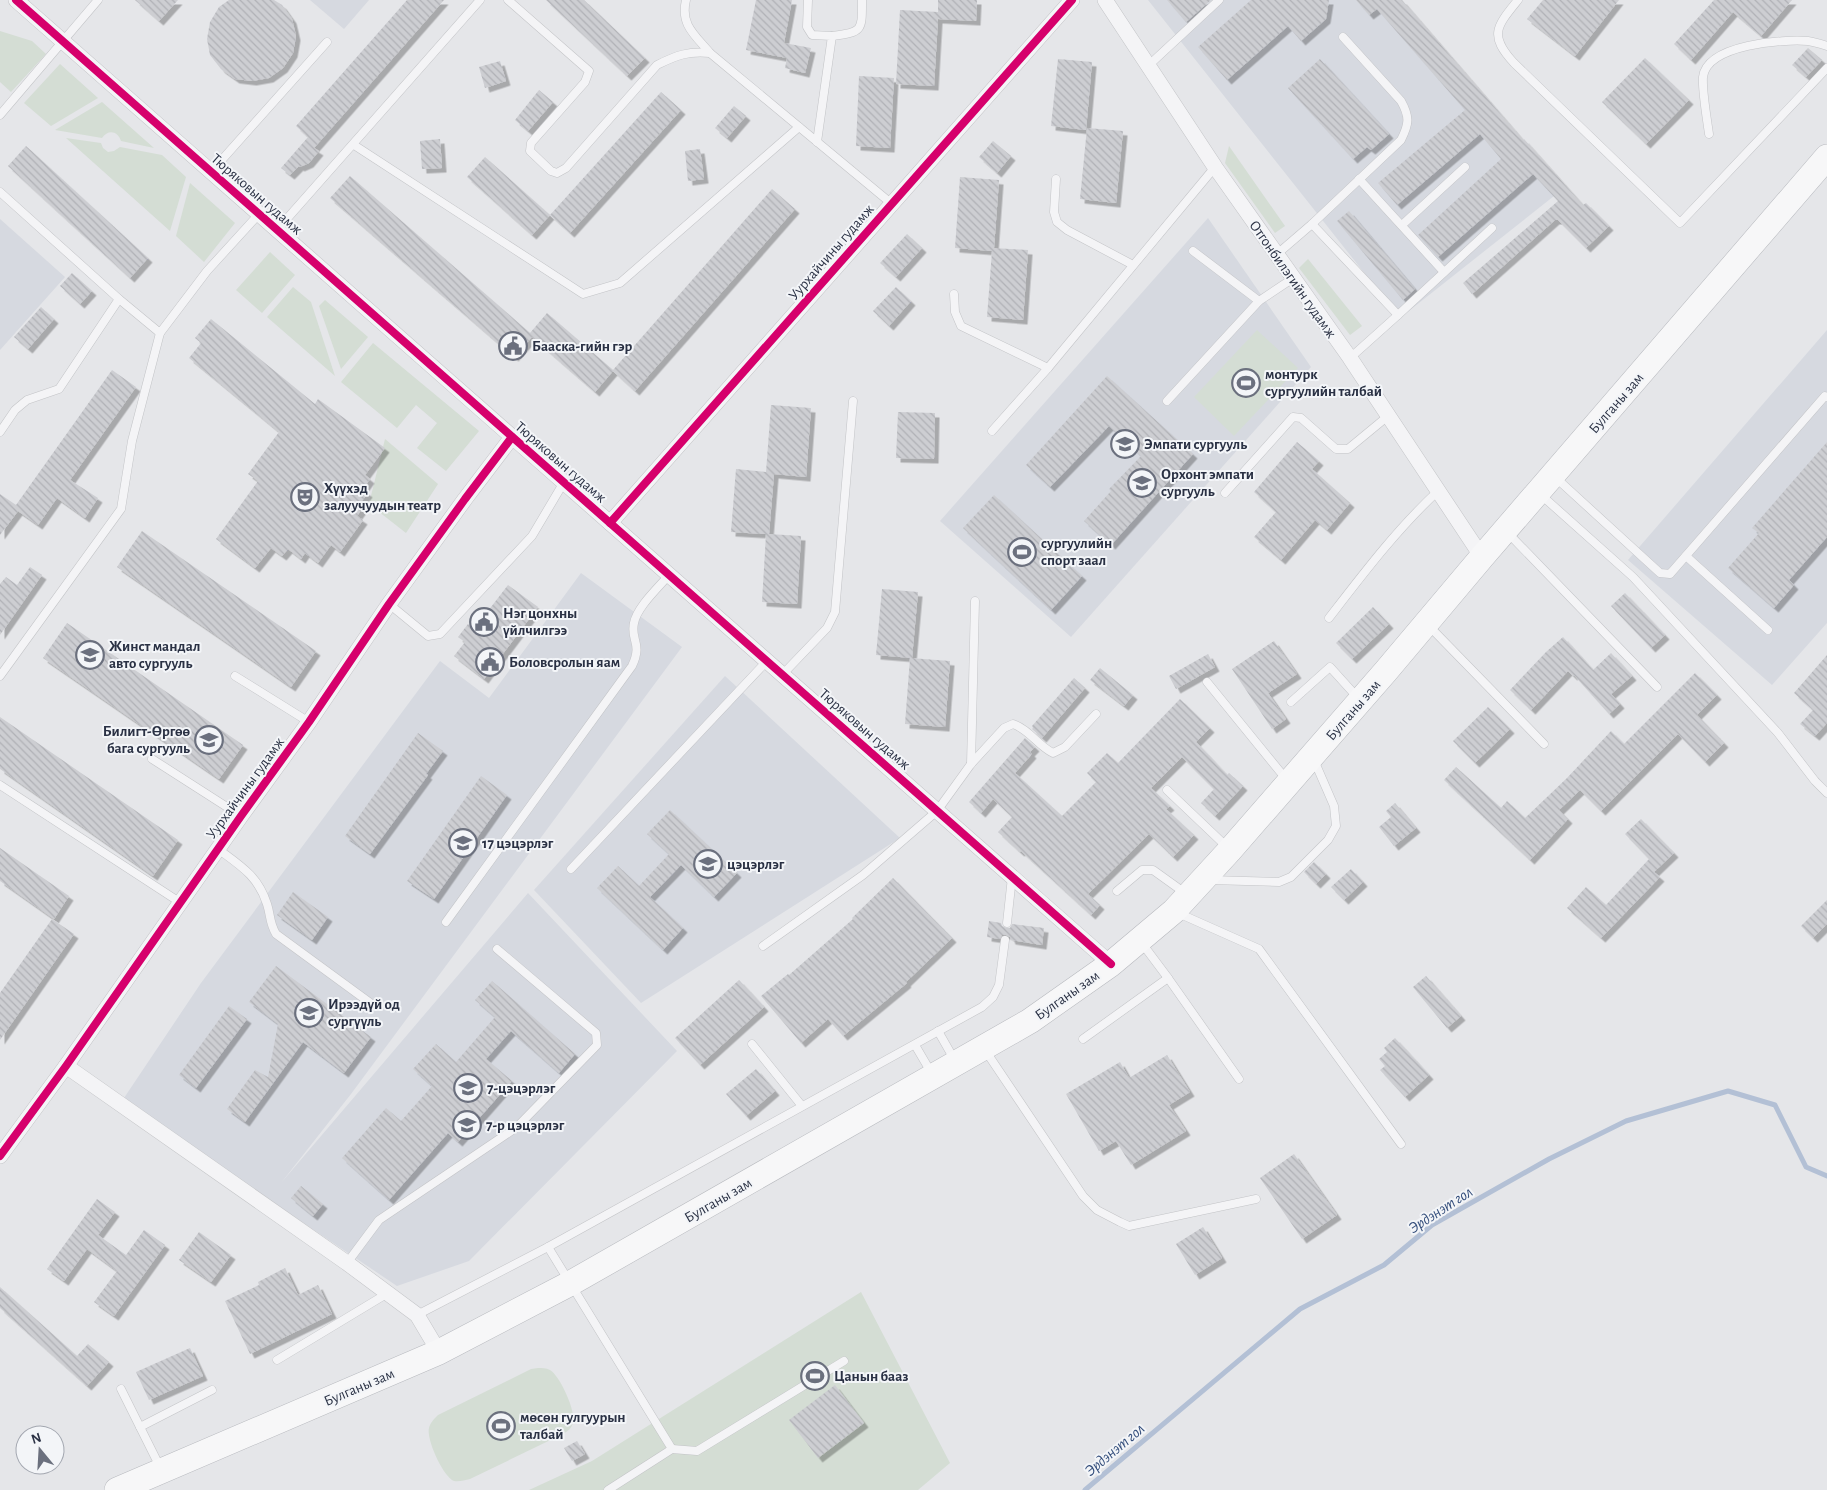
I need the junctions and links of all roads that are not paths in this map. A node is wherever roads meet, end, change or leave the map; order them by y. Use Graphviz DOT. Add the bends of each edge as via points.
graph roads {
  1 [pos="16,0"];
  2 [pos="98,0"];
  3 [pos="480,0"];
  4 [pos="508,0"];
  5 [pos="686,0"];
  6 [pos="808,0"];
  7 [pos="862,0"];
  8 [pos="1072,0"];
  9 [pos="1105,0"];
  10 [pos="1219,0"];
  11 [pos="1518,0"];
  12 [pos="832,36"];
  13 [pos="1343,37"];
  14 [pos="64,42"];
  15 [pos="327,42"];
  16 [pos="1827,46"];
  17 [pos="710,53"];
  18 [pos="1149,65"];
  19 [pos="1827,68"];
  20 [pos="0,115"];
  21 [pos="799,127"];
  22 [pos="1708,134"];
  23 [pos="817,142"];
  24 [pos="354,145"];
  25 [pos="1827,157"];
  26 [pos="1215,167"];
  27 [pos="1465,167"];
  28 [pos="212,172"];
  29 [pos="1056,179"];
  30 [pos="1359,179"];
  31 [pos="0,192"];
  32 [pos="892,204"];
  33 [pos="259,214"];
  34 [pos="1312,224"];
  35 [pos="1402,225"];
  36 [pos="1492,228"];
  37 [pos="277,230"];
  38 [pos="1193,251"];
  39 [pos="1276,256"];
  40 [pos="1133,265"];
  41 [pos="1444,272"];
  42 [pos="1292,279"];
  43 [pos="954,294"];
  44 [pos="119,299"];
  45 [pos="1259,301"];
  46 [pos="1398,315"];
  47 [pos="160,333"];
  48 [pos="1350,358"];
  49 [pos="1048,368"];
  50 [pos="1827,396"];
  51 [pos="853,401"];
  52 [pos="1167,401"];
  53 [pos="1388,416"];
  54 [pos="992,431"];
  55 [pos="0,432"];
  56 [pos="512,437"];
  57 [pos="564,482"];
  58 [pos="1546,484"];
  59 [pos="1438,491"];
  60 [pos="1225,493"];
  61 [pos="610,523"];
  62 [pos="1505,531"];
  63 [pos="1686,556"];
  64 [pos="1482,557"];
  65 [pos="669,575"];
  66 [pos="976,601"];
  67 [pos="390,604"];
  68 [pos="1329,618"];
  69 [pos="1426,623"];
  70 [pos="1768,630"];
  71 [pos="767,661"];
  72 [pos="782,674"];
  73 [pos="0,676"];
  74 [pos="235,676"];
  75 [pos="1207,682"];
  76 [pos="1657,687"];
  77 [pos="1360,701"];
  78 [pos="1291,702"];
  79 [pos="1096,714"];
  80 [pos="309,722"];
  81 [pos="1544,744"];
  82 [pos="1312,756"];
  83 [pos="152,759"];
  84 [pos="971,764"];
  85 [pos="1289,783"];
  86 [pos="0,785"];
  87 [pos="1167,790"];
  88 [pos="1827,793"];
  89 [pos="937,811"];
  90 [pos="241,816"];
  91 [pos="218,849"];
  92 [pos="1230,850"];
  93 [pos="571,869"];
  94 [pos="1012,877"];
  95 [pos="1117,890"];
  96 [pos="1189,895"];
  97 [pos="181,903"];
  98 [pos="446,922"];
  99 [pos="1007,923"];
  100 [pos="1005,940"];
  101 [pos="1140,941"];
  102 [pos="763,946"];
  103 [pos="497,949"];
  104 [pos="1111,964"];
  105 [pos="1168,978"];
  106 [pos="373,1005"];
  107 [pos="938,1031"];
  108 [pos="1083,1039"];
  109 [pos="752,1044"];
  110 [pos="915,1045"];
  111 [pos="983,1048"];
  112 [pos="956,1063"];
  113 [pos="66,1066"];
  114 [pos="933,1076"];
  115 [pos="1239,1079"];
  116 [pos="802,1106"];
  117 [pos="1401,1144"];
  118 [pos="3,1146"];
  119 [pos="1256,1200"];
  120 [pos="548,1247"];
  121 [pos="347,1263"];
  122 [pos="571,1283"];
  123 [pos="388,1293"];
  124 [pos="417,1315"];
  125 [pos="439,1352"];
  126 [pos="277,1360"];
  127 [pos="844,1361"];
  128 [pos="121,1389"];
  129 [pos="212,1390"];
  130 [pos="140,1427"];
  131 [pos="672,1449"];
  132 [pos="162,1471"];
  133 [pos="116,1490"];
  134 [pos="608,1490"];
  1 -- 14 [label="street, Тюряковын гудамж"];
  2 -- 14 [label="lane"];
  3 -- 24 [label="lane"];
  4 -- 17 [label="lane" via="589,71 585,82 531,143 530,151 557,173 566,168 657,65 694,51"];
  5 -- 17 [label="lane" via="683,12 687,27"];
  6 -- 12 [label="lane" via="807,27 812,35"];
  7 -- 12 [label="lane" via="862,22 858,30 853,34"];
  8 -- 32 [label="street, Уурхайчины гудамж"];
  9 -- 18 [label="street, Отгонбилэгийн гудамж"];
  10 -- 18 [label="lane"];
  11 -- 19 [label="lane" via="1501,21 1498,35 1502,50 1680,223"];
  12 -- 23 [label="lane"];
  13 -- 30 [label="lane" via="1408,113 1407,129 1401,140"];
  14 -- 20 [label="lane"];
  14 -- 28 [label="street, Тюряковын гудамж"];
  15 -- 28 [label="lane"];
  16 -- 22 [label="lane" via="1809,41 1781,42 1720,54 1709,64 1703,76"];
  17 -- 21 [label="lane"];
  18 -- 26 [label="street, Отгонбилэгийн гудамж"];
  21 -- 23 [label="lane"];
  21 -- 24 [label="lane" via="620,283 583,294"];
  23 -- 32 [label="lane"];
  24 -- 37 [label="lane"];
  25 -- 58 [label="highway, Булганы зам"];
  26 -- 39 [label="street, Отгонбилэгийн гудамж"];
  26 -- 40 [label="lane"];
  27 -- 35 [label="lane"];
  28 -- 33 [label="street, Тюряковын гудамж"];
  29 -- 40 [label="lane" via="1054,212 1057,222 1066,230"];
  30 -- 34 [label="lane"];
  30 -- 35 [label="lane"];
  31 -- 44 [label="lane"];
  32 -- 61 [label="street, Уурхайчины гудамж"];
  33 -- 37 [label="street, Тюряковын гудамж"];
  33 -- 47 [label="lane" via="207,271"];
  34 -- 39 [label="lane"];
  34 -- 46 [label="lane"];
  35 -- 41 [label="lane"];
  36 -- 41 [label="lane"];
  37 -- 56 [label="street, Тюряковын гудамж"];
  38 -- 45 [label="lane"];
  39 -- 42 [label="street, Отгонбилэгийн гудамж"];
  40 -- 49 [label="lane"];
  41 -- 46 [label="lane"];
  42 -- 45 [label="lane"];
  42 -- 48 [label="street, Отгонбилэгийн гудамж"];
  43 -- 49 [label="lane" via="955,312 961,326"];
  44 -- 47 [label="lane"];
  44 -- 55 [label="lane" via="60,389 27,400 15,410"];
  45 -- 52 [label="lane"];
  46 -- 48 [label="lane"];
  47 -- 73 [label="lane" via="132,441 121,509"];
  48 -- 53 [label="street, Отгонбилэгийн гудамж"];
  49 -- 54 [label="lane"];
  50 -- 63 [label="lane"];
  51 -- 72 [label="lane" via="835,612 827,628"];
  53 -- 59 [label="street, Отгонбилэгийн гудамж"];
  53 -- 60 [label="lane" via="1348,449 1336,449 1301,418 1293,417"];
  56 -- 57 [label="street, Тюряковын гудамж"];
  56 -- 67 [label="street, Уурхайчины гудамж"];
  57 -- 61 [label="street, Тюряковын гудамж"];
  57 -- 67 [label="lane" via="532,536 440,634 428,636"];
  58 -- 62 [label="highway, Булганы зам"];
  58 -- 63 [label="lane" via="1660,573 1670,574"];
  58 -- 88 [label="lane" via="1778,733"];
  59 -- 64 [label="street, Отгонбилэгийн гудамж"];
  59 -- 68 [label="lane" via="1377,556"];
  61 -- 65 [label="street, Тюряковын гудамж"];
  62 -- 64 [label="highway, Булганы зам"];
  62 -- 76 [label="lane"];
  63 -- 70 [label="lane"];
  64 -- 69 [label="highway, Булганы зам"];
  65 -- 71 [label="street, Тюряковын гудамж"];
  65 -- 98 [label="lane" via="638,612 633,631 638,649 632,666"];
  66 -- 84 [label="lane"];
  67 -- 80 [label="street, Уурхайчины гудамж"];
  69 -- 77 [label="highway, Булганы зам"];
  69 -- 81 [label="lane"];
  71 -- 72 [label="street, Тюряковын гудамж"];
  71 -- 93 [label="lane"];
  72 -- 89 [label="street, Тюряковын гудамж"];
  74 -- 80 [label="lane"];
  75 -- 85 [label="lane"];
  77 -- 78 [label="lane" via="1330,667"];
  77 -- 82 [label="highway, Булганы зам"];
  79 -- 84 [label="lane" via="1065,747 1053,753 1042,748 1023,728 1013,724 1004,728"];
  80 -- 90 [label="street, Уурхайчины гудамж"];
  82 -- 85 [label="highway, Булганы зам"];
  82 -- 96 [label="lane" via="1334,806 1336,826 1328,840 1292,877 1279,882"];
  83 -- 90 [label="lane"];
  84 -- 89 [label="lane"];
  85 -- 92 [label="highway, Булганы зам"];
  86 -- 97 [label="lane"];
  87 -- 92 [label="lane"];
  89 -- 94 [label="street, Тюряковын гудамж"];
  89 -- 102 [label="lane" via="862,875"];
  90 -- 91 [label="street, Уурхайчины гудамж"];
  91 -- 97 [label="street, Уурхайчины гудамж"];
  91 -- 106 [label="lane" via="257,880 267,904 270,925 276,934"];
  92 -- 96 [label="highway, Булганы зам"];
  94 -- 99 [label="lane"];
  94 -- 104 [label="street, Тюряковын гудамж"];
  95 -- 96 [label="lane" via="1142,870 1153,870"];
  96 -- 101 [label="highway, Булганы зам"];
  96 -- 117 [label="lane" via="1260,949"];
  97 -- 113 [label="street, Уурхайчины гудамж"];
  100 -- 107 [label="lane" via="999,985 993,998"];
  101 -- 104 [label="highway, Булганы зам"];
  101 -- 105 [label="lane"];
  103 -- 121 [label="lane" via="596,1033 597,1045 517,1127 379,1220"];
  104 -- 111 [label="highway, Булганы зам" via="1030,1021"];
  105 -- 108 [label="lane"];
  105 -- 115 [label="lane"];
  107 -- 110 [label="lane"];
  107 -- 112 [label="lane"];
  109 -- 116 [label="lane"];
  110 -- 114 [label="lane"];
  110 -- 116 [label="lane"];
  111 -- 112 [label="highway, Булганы зам"];
  111 -- 119 [label="lane" via="1083,1196 1109,1217 1129,1226"];
  112 -- 114 [label="highway, Булганы зам"];
  113 -- 118 [label="street, Уурхайчины гудамж"];
  113 -- 121 [label="street"];
  114 -- 122 [label="highway, Булганы зам"];
  116 -- 120 [label="lane"];
  120 -- 122 [label="lane"];
  120 -- 124 [label="lane"];
  121 -- 123 [label="street"];
  122 -- 125 [label="highway, Булганы зам"];
  122 -- 131 [label="lane"];
  123 -- 124 [label="street"];
  123 -- 126 [label="lane"];
  124 -- 125 [label="street"];
  125 -- 132 [label="highway, Булганы зам"];
  127 -- 131 [label="lane" via="697,1452"];
  128 -- 130 [label="lane"];
  129 -- 130 [label="lane"];
  130 -- 132 [label="lane"];
  131 -- 134 [label="lane"];
  132 -- 133 [label="highway, Булганы зам"];
}
